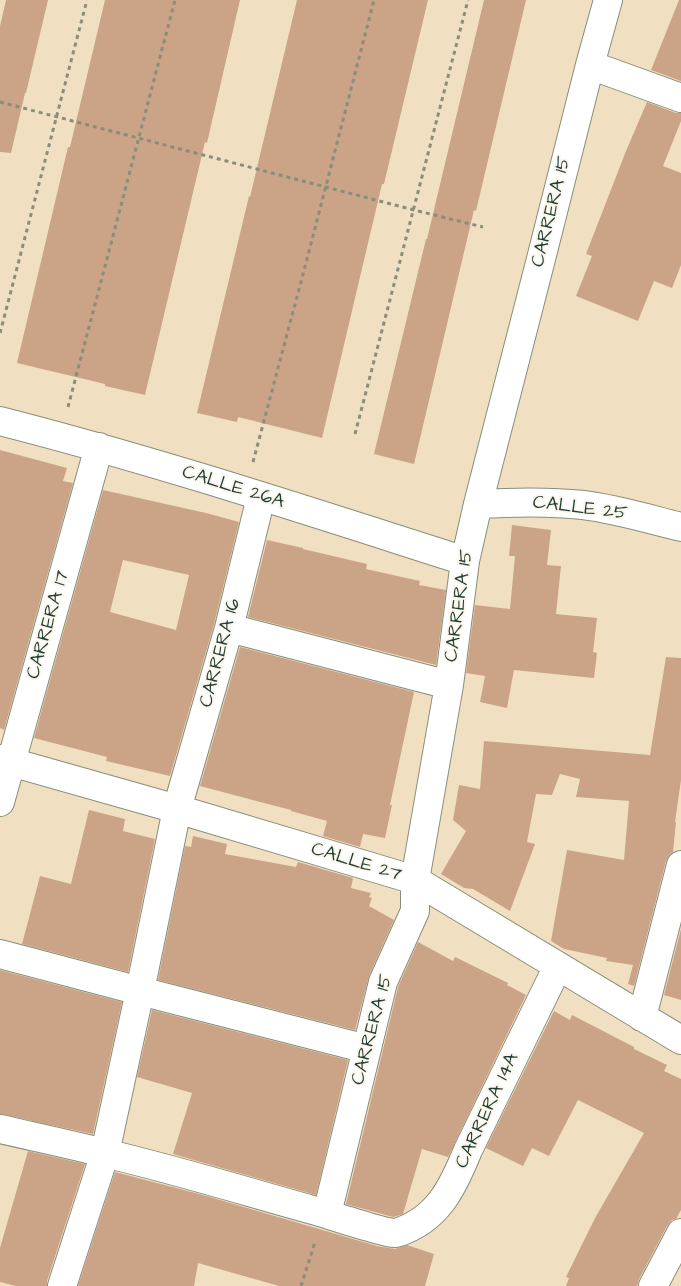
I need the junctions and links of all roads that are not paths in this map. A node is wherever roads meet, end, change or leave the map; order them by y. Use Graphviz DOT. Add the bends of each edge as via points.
graph roads {
  1 [pos="608,0"];
  2 [pos="590,65"];
  3 [pos="681,98"];
  4 [pos="0,421"];
  5 [pos="99,447"];
  6 [pos="253,494"];
  7 [pos="478,504"];
  8 [pos="681,527"];
  9 [pos="465,561"];
  10 [pos="229,628"];
  11 [pos="448,685"];
  12 [pos="5,760"];
  13 [pos="0,802"];
  14 [pos="177,809"];
  15 [pos="681,865"];
  16 [pos="415,880"];
  17 [pos="0,954"];
  18 [pos="558,966"];
  19 [pos="140,991"];
  20 [pos="642,1017"];
  21 [pos="681,1040"];
  22 [pos="367,1049"];
  23 [pos="0,1129"];
  24 [pos="104,1153"];
  25 [pos="327,1214"];
  26 [pos="681,1233"];
  27 [pos="62,1286"];
  28 [pos="653,1286"];
  1 -- 2 [label="street, CARRERA 15"];
  2 -- 3 [label="street"];
  2 -- 7 [label="street, CARRERA 15"];
  4 -- 5 [label="street, CALLE 26A"];
  5 -- 6 [label="street, CALLE 26A"];
  5 -- 12 [label="street, CARRERA 17"];
  6 -- 9 [label="street, CALLE 26A"];
  6 -- 10 [label="street, CARRERA 16"];
  7 -- 8 [label="street, CALLE 25" via="543,502 584,505"];
  7 -- 9 [label="street, CARRERA 15"];
  9 -- 11 [label="street, CARRERA 15"];
  10 -- 11 [label="street"];
  10 -- 14 [label="street, CARRERA 16"];
  11 -- 16 [label="street, CARRERA 15"];
  12 -- 13 [label="street, CARRERA 17"];
  12 -- 14 [label="street, CALLE 27"];
  14 -- 16 [label="street, CALLE 27"];
  14 -- 19 [label="street, CARRERA 16"];
  15 -- 20 [label="street"];
  16 -- 18 [label="street, CALLE 27"];
  16 -- 22 [label="street, CARRERA 15" via="415,911 383,982"];
  17 -- 19 [label="street"];
  18 -- 20 [label="street, CALLE 27"];
  18 -- 25 [label="street, CARRERA 14A" via="456,1181 428,1217 394,1234"];
  19 -- 22 [label="street"];
  19 -- 24 [label="street, CARRERA 16"];
  20 -- 21 [label="street, CALLE 27"];
  22 -- 25 [label="street, CARRERA 15"];
  23 -- 24 [label="street"];
  24 -- 25 [label="street"];
  24 -- 27 [label="street, CARRERA 16"];
  26 -- 28 [label="street"];
}
